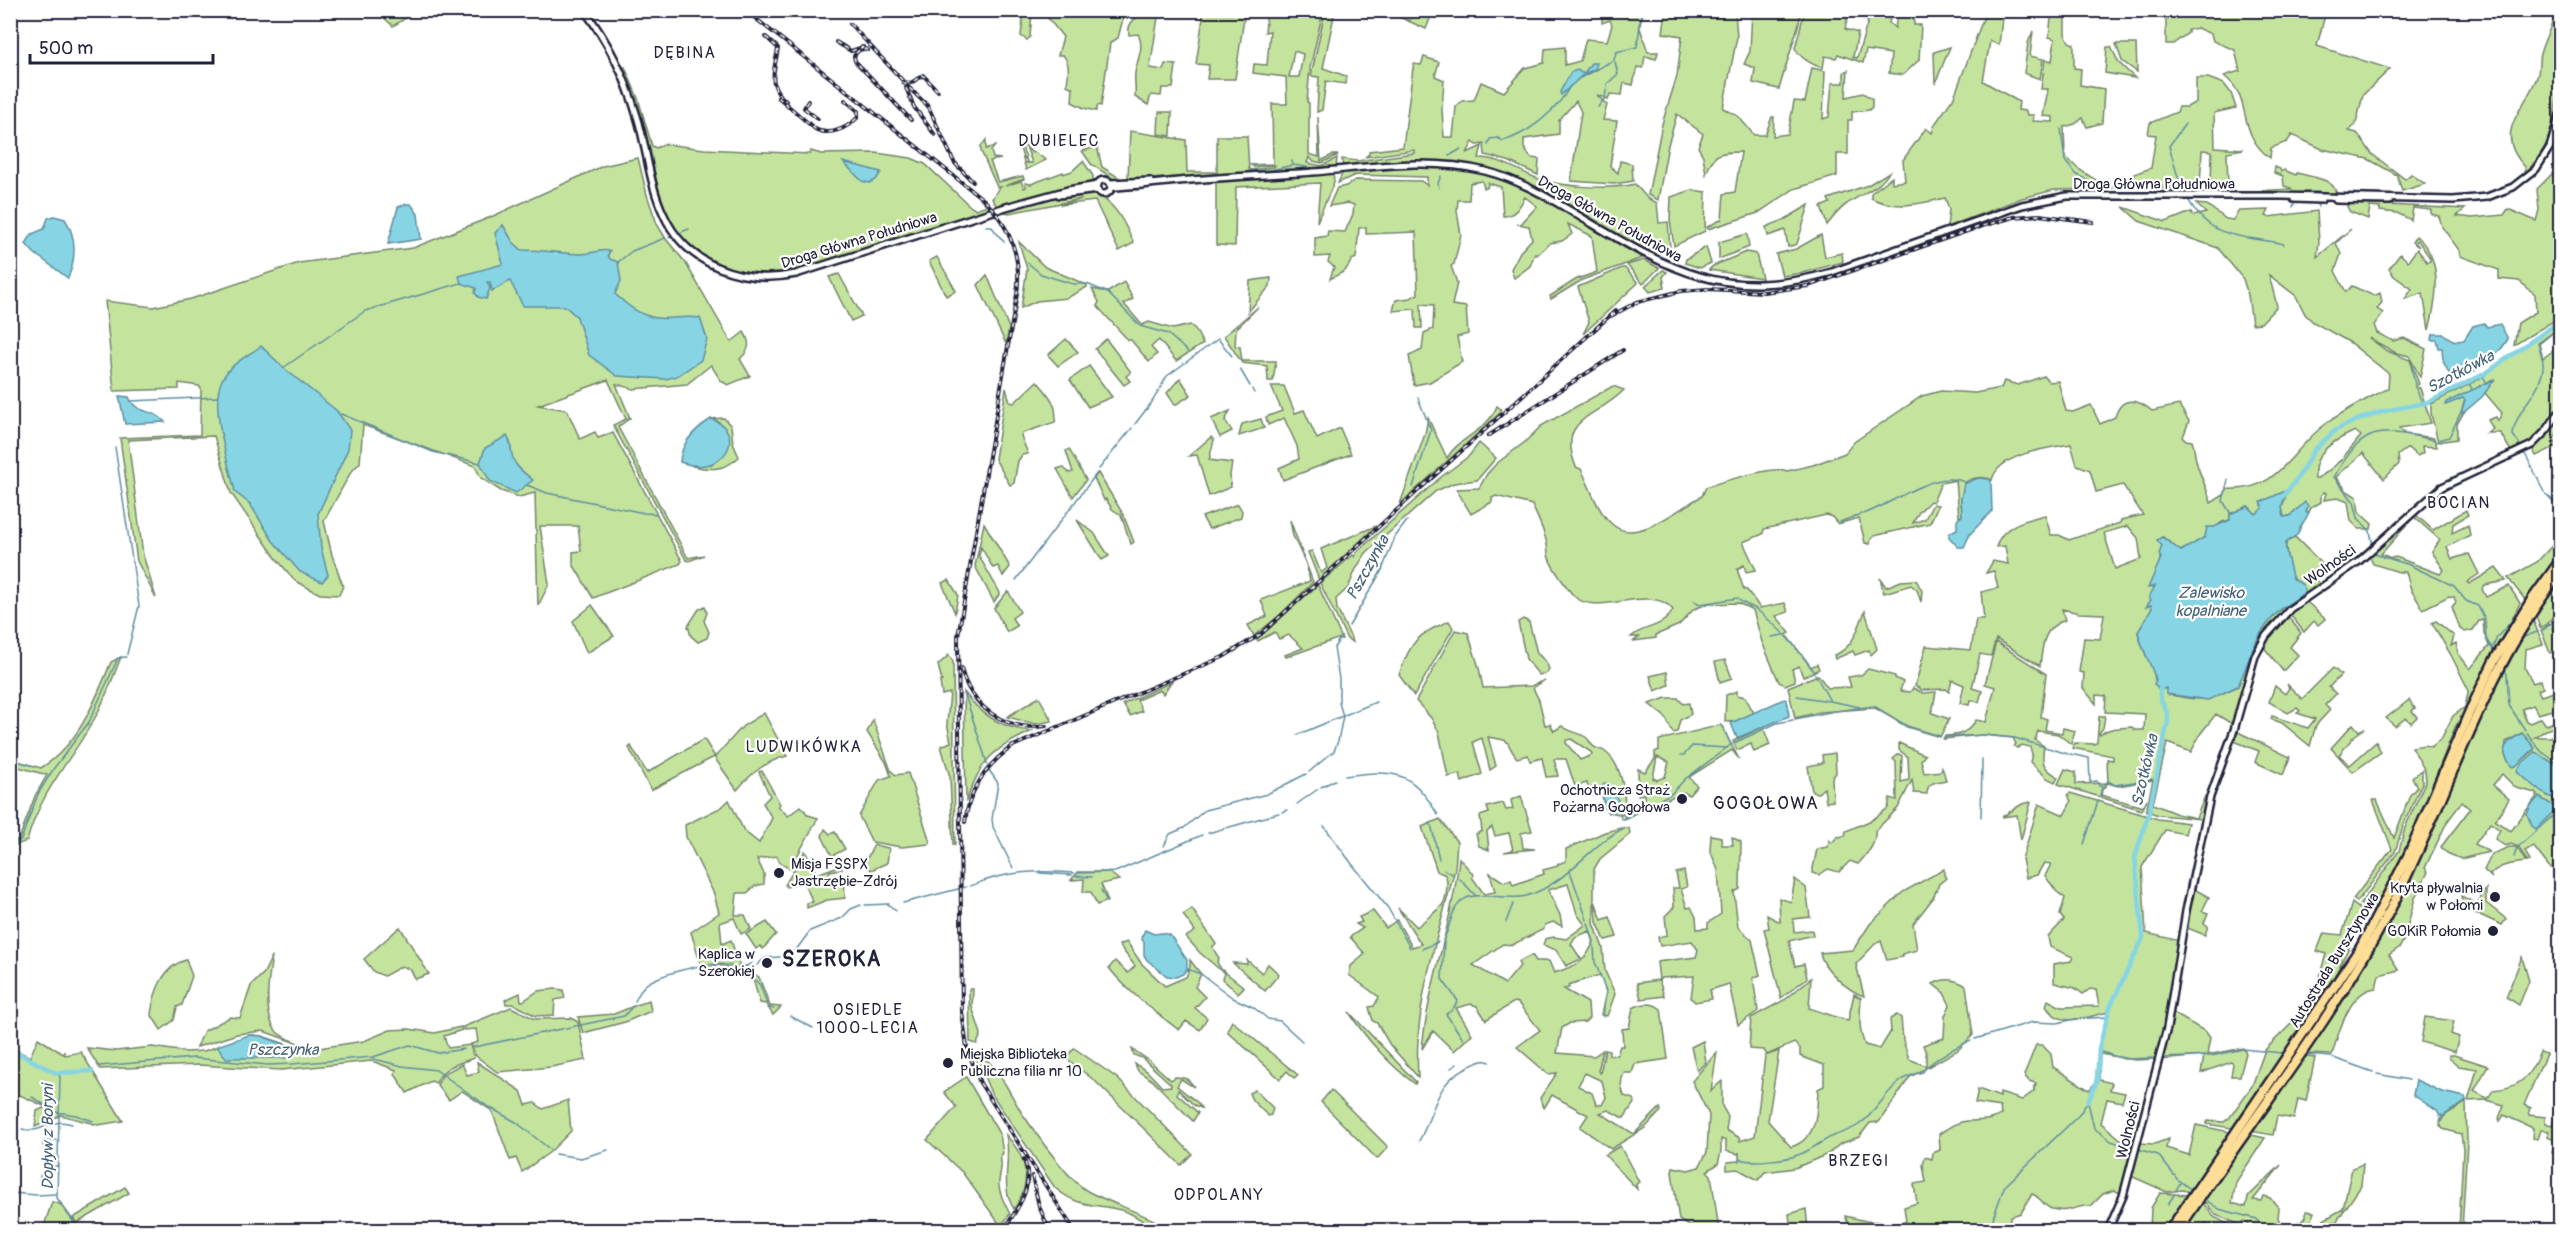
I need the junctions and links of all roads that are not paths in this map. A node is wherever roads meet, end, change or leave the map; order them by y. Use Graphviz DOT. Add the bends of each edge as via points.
graph roads {
  1 [pos="584,10"];
  2 [pos="2560,115"];
  3 [pos="1110,185"];
  4 [pos="1098,187"];
  5 [pos="2560,411"];
  6 [pos="2560,561"];
  7 [pos="2560,573"];
  8 [pos="2502,654"];
  9 [pos="2195,1200"];
  10 [pos="2108,1230"];
  11 [pos="2169,1230"];
  12 [pos="2178,1230"];
  1 -- 4 [label="main road, Droga Główna Południowa" via="610,51 628,91 663,214 684,244 717,268 753,278 787,276 999,209"];
  2 -- 3 [label="main road, Droga Główna Południowa" via="2546,156 2532,173 2502,193 2484,198 2057,197 1832,272 1763,285 1730,284 1671,268 1531,188 1469,167 1406,165"];
  3 -- 4 [label="main road" via="1103,180"];
  3 -- 4 [label="main road" via="1105,193"];
  5 -- 10 [label="main road, Wolności" via="2532,445 2445,484 2358,562 2290,609 2266,636 2255,656 2206,812 2172,1005 2123,1194"];
  6 -- 8 [label="highway, Autostrada Bursztynowa" via="2531,601"];
  7 -- 8 [label="highway, Autostrada Bursztynowa"];
  8 -- 9 [label="highway, Autostrada Bursztynowa" via="2407,877 2381,927 2346,984"];
  9 -- 11 [label="highway, Autostrada Bursztynowa"];
  9 -- 12 [label="highway, Autostrada Bursztynowa"];
}
